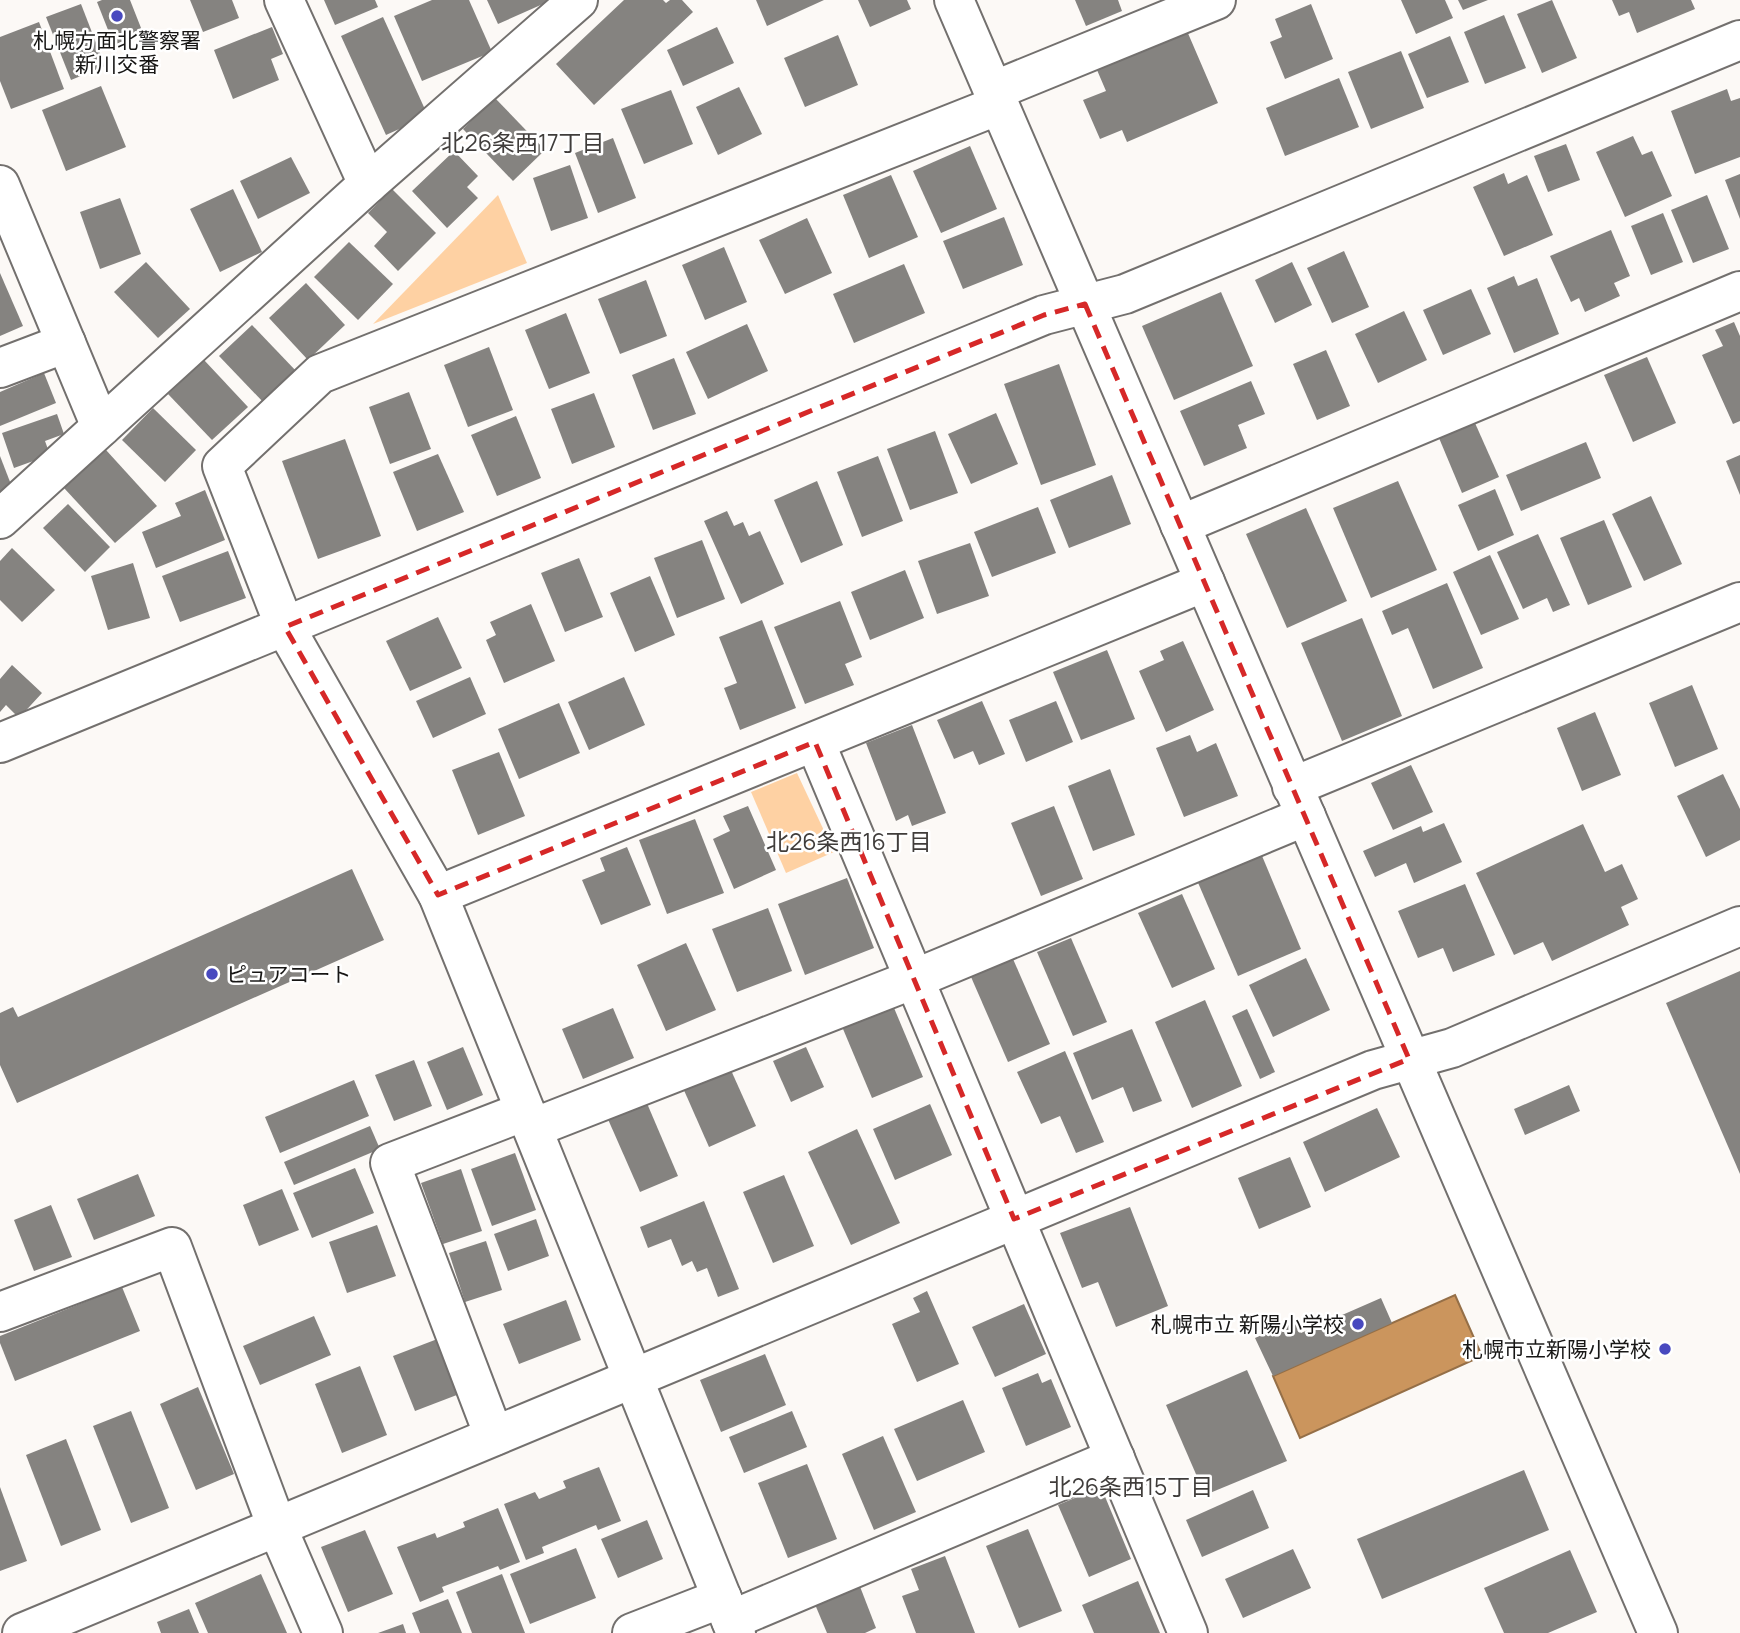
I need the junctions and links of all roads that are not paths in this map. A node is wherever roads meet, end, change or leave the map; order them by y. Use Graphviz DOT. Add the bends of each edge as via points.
graph roads {
  1 [pos="284,0"];
  2 [pos="578,0"];
  3 [pos="954,0"];
  4 [pos="1216,0"];
  5 [pos="1740,40"];
  6 [pos="996,98"];
  7 [pos="368,184"];
  8 [pos="0,185"];
  9 [pos="1740,291"];
  10 [pos="1085,303"];
  11 [pos="66,343"];
  12 [pos="0,368"];
  13 [pos="101,427"];
  14 [pos="0,519"];
  15 [pos="1180,525"];
  16 [pos="1205,582"];
  17 [pos="1740,602"];
  18 [pos="285,627"];
  19 [pos="815,742"];
  20 [pos="0,743"];
  21 [pos="1299,802"];
  22 [pos="438,895"];
  23 [pos="1740,926"];
  24 [pos="914,979"];
  25 [pos="1409,1059"];
  26 [pos="529,1119"];
  27 [pos="1014,1219"];
  28 [pos="0,1312"];
  29 [pos="634,1378"];
  30 [pos="494,1436"];
  31 [pos="1115,1458"];
  32 [pos="277,1527"];
  33 [pos="730,1617"];
  34 [pos="22,1633"];
  35 [pos="323,1633"];
  36 [pos="632,1633"];
  37 [pos="1188,1633"];
  38 [pos="1658,1633"];
  1 -- 7 [label="street"];
  2 -- 7 [label="street"];
  3 -- 6 [label="street"];
  4 -- 6 [label="street"];
  5 -- 10 [label="street" via="1125,294"];
  6 -- 10 [label="street"];
  6 -- 18 [label="street" via="320,374 222,466"];
  7 -- 13 [label="street"];
  8 -- 11 [label="street"];
  9 -- 15 [label="street"];
  10 -- 15 [label="street"];
  10 -- 18 [label="street" via="1044,314"];
  11 -- 12 [label="street"];
  11 -- 13 [label="street"];
  13 -- 14 [label="street"];
  15 -- 16 [label="street"];
  16 -- 19 [label="street"];
  16 -- 21 [label="street"];
  17 -- 21 [label="street"];
  18 -- 20 [label="street"];
  18 -- 22 [label="street"];
  19 -- 22 [label="street"];
  19 -- 24 [label="street"];
  21 -- 24 [label="street"];
  21 -- 25 [label="street"];
  22 -- 26 [label="street"];
  23 -- 25 [label="street" via="1452,1048"];
  24 -- 26 [label="street"];
  24 -- 27 [label="street"];
  25 -- 27 [label="street"];
  25 -- 38 [label="street"];
  26 -- 29 [label="street"];
  26 -- 30 [label="street" via="390,1163"];
  27 -- 29 [label="street"];
  27 -- 31 [label="street"];
  28 -- 32 [label="street" via="172,1247"];
  29 -- 30 [label="street"];
  29 -- 33 [label="street"];
  30 -- 32 [label="street"];
  31 -- 33 [label="street"];
  31 -- 37 [label="street"];
  32 -- 34 [label="street"];
  32 -- 35 [label="street"];
  33 -- 36 [label="street"];
}
